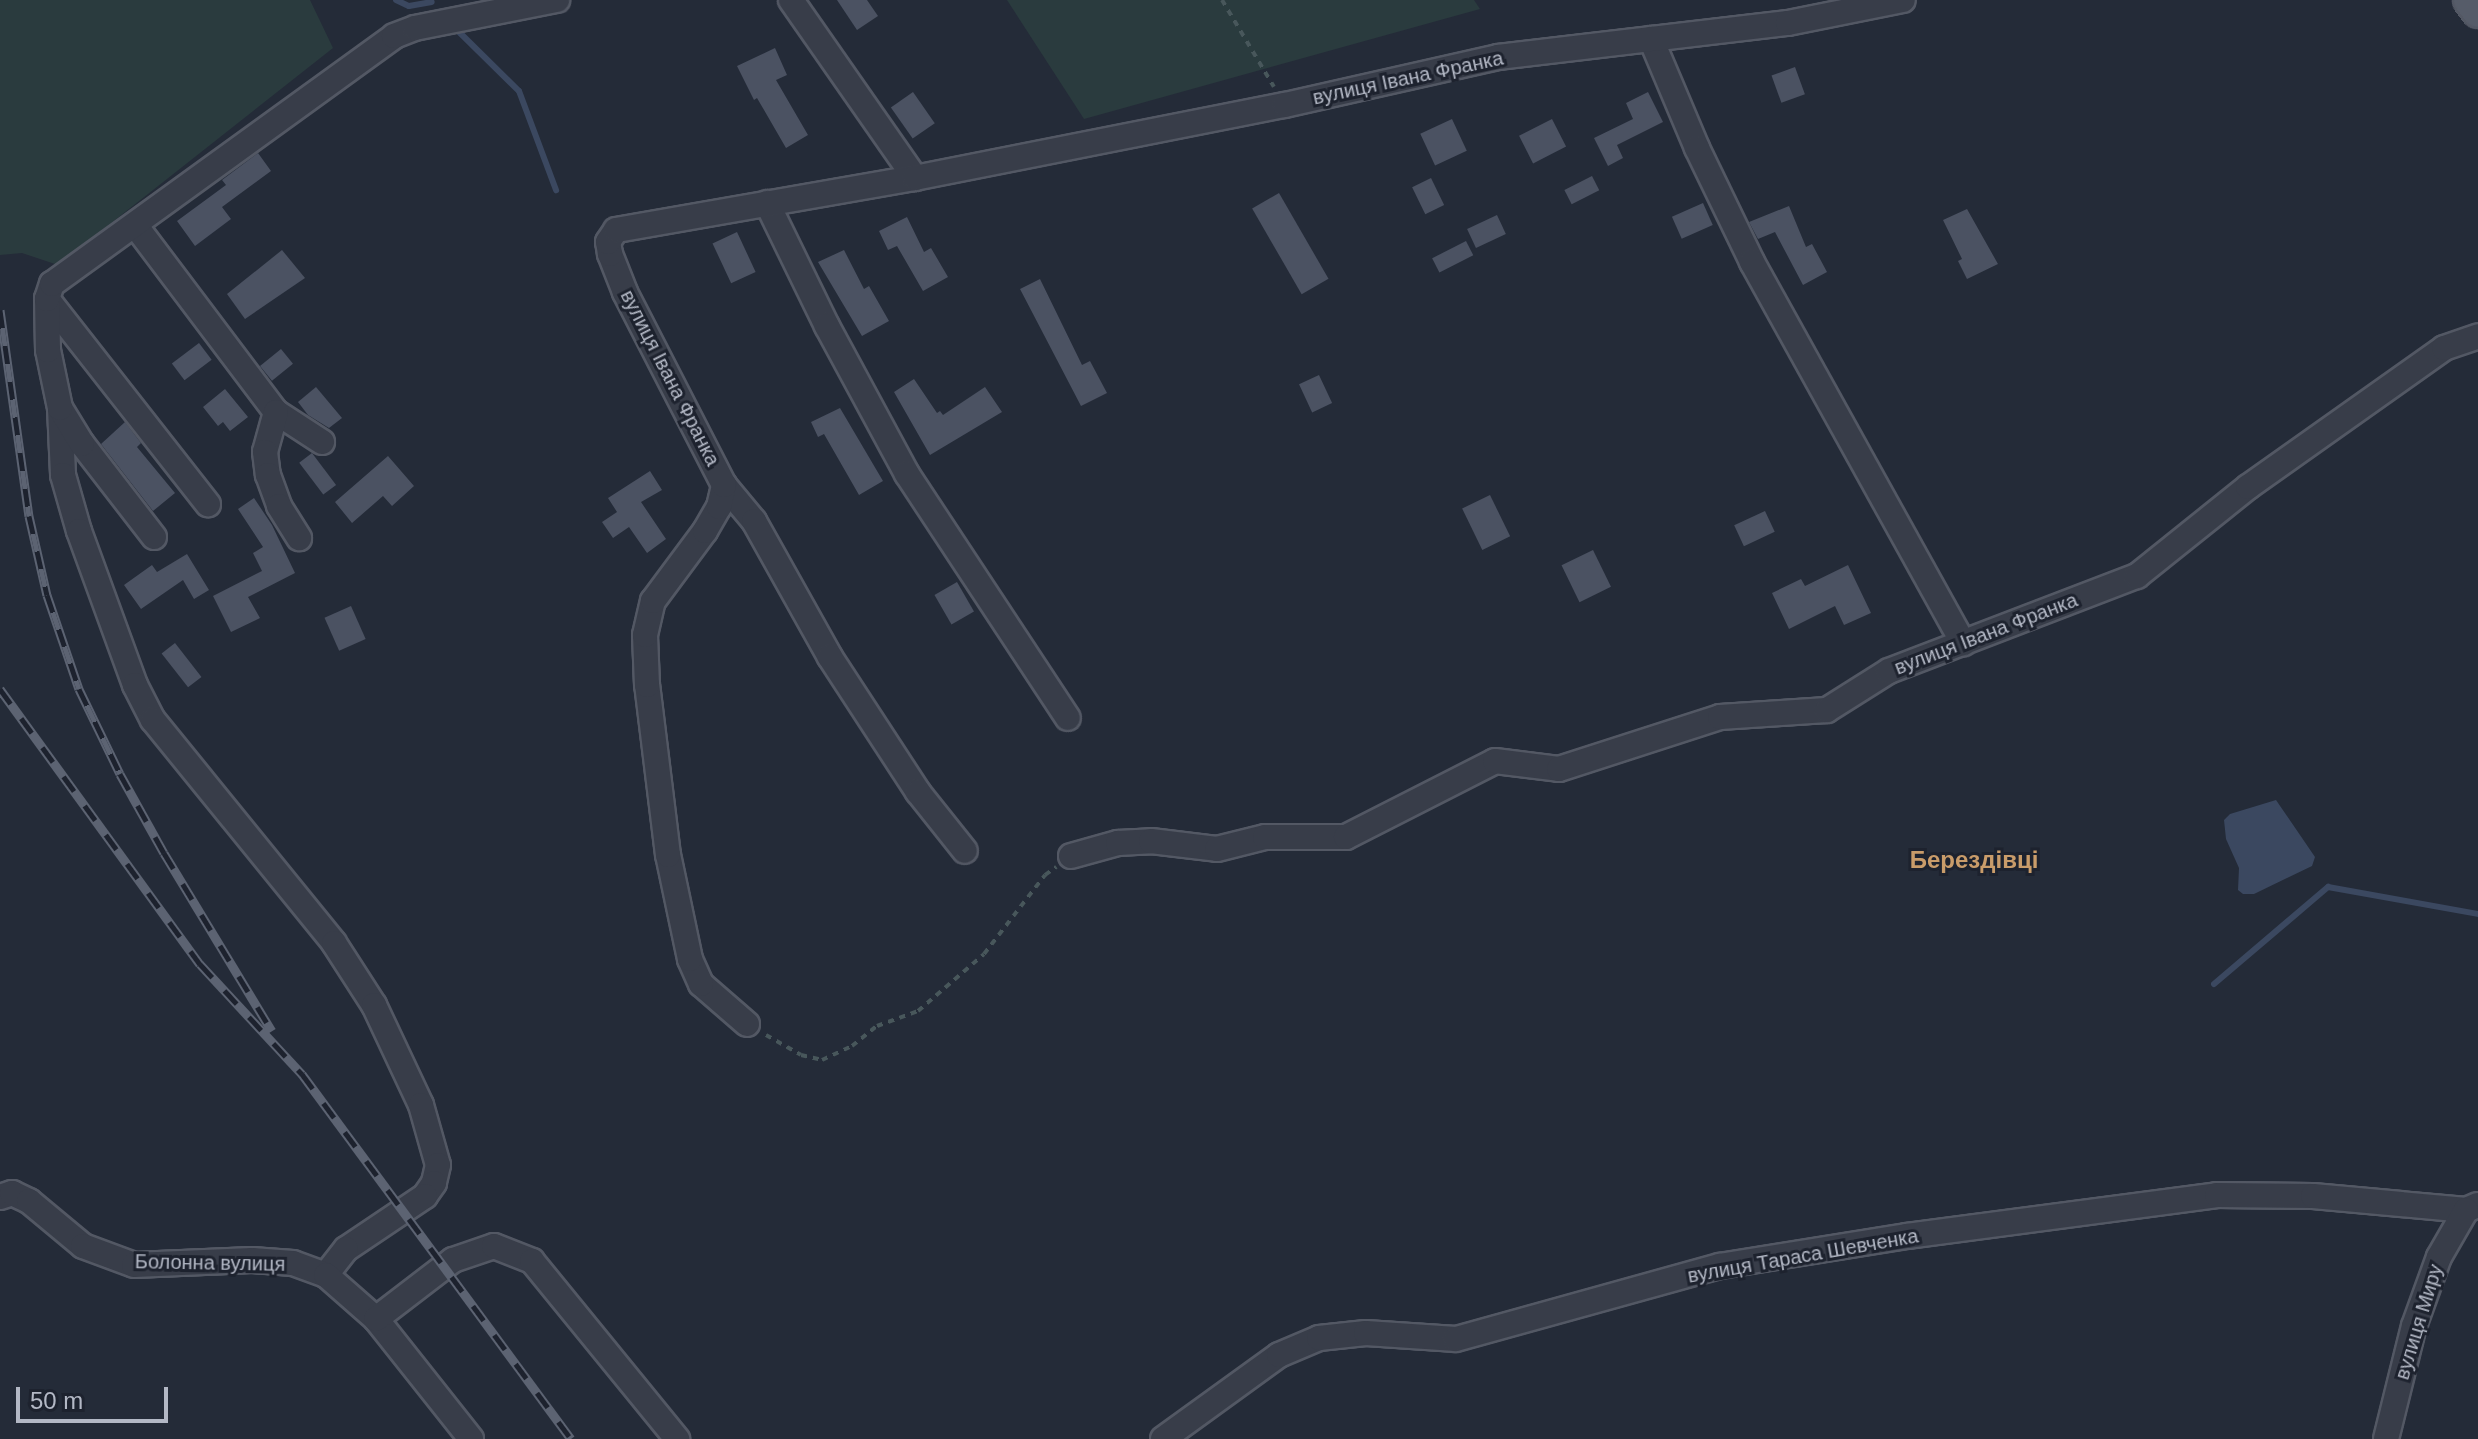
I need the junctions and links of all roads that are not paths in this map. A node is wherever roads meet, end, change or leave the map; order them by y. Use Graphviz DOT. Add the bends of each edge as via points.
graph roads {
  1 [pos="557,0"];
  2 [pos="791,0"];
  3 [pos="1903,0"];
  4 [pos="2469,0"];
  5 [pos="2478,12"];
  6 [pos="1651,39"];
  7 [pos="915,178"];
  8 [pos="767,203"];
  9 [pos="135,225"];
  10 [pos="47,299"];
  11 [pos="2478,336"];
  12 [pos="60,408"];
  13 [pos="276,412"];
  14 [pos="322,442"];
  15 [pos="724,485"];
  16 [pos="208,504"];
  17 [pos="154,537"];
  18 [pos="299,538"];
  19 [pos="1963,643"];
  20 [pos="1068,718"];
  21 [pos="965,851"];
  22 [pos="1071,856"];
  23 [pos="747,1024"];
  24 [pos="0,1197"];
  25 [pos="2472,1208"];
  26 [pos="326,1275"];
  27 [pos="376,1319"];
  28 [pos="471,1439"];
  29 [pos="677,1439"];
  30 [pos="1163,1439"];
  31 [pos="2386,1439"];
  1 -- 9 [label="street" via="394,36"];
  2 -- 7 [label="street"];
  3 -- 6 [label="street, вулиця Івана Франка" via="1788,23"];
  4 -- 5 [label="main road"];
  6 -- 7 [label="street, вулиця Івана Франка" via="1498,57"];
  6 -- 19 [label="street" via="1752,262"];
  7 -- 8 [label="street, вулиця Івана Франка"];
  8 -- 15 [label="street, вулиця Івана Франка" via="628,225 608,242 625,292"];
  8 -- 20 [label="street" via="907,474"];
  9 -- 10 [label="street" via="52,284"];
  9 -- 13 [label="street"];
  10 -- 12 [label="street" via="48,350"];
  10 -- 16 [label="street"];
  11 -- 19 [label="street, вулиця Івана Франка" via="2444,348 2248,487 2137,576"];
  12 -- 17 [label="street"];
  12 -- 26 [label="street" via="63,475 79,531 135,685 153,720 334,943 374,1005 421,1105 438,1165 434,1183 415,1203 346,1249"];
  13 -- 14 [label="street"];
  13 -- 18 [label="street" via="265,452 268,475"];
  15 -- 21 [label="street" via="754,521 830,657 918,792"];
  15 -- 23 [label="street, вулиця Івана Франка" via="705,531 653,601 646,648 668,855 690,959 701,984"];
  19 -- 22 [label="street, вулиця Івана Франка" via="1889,671 1827,710 1720,717 1559,769 1495,761 1346,837 1265,837 1217,849 1118,843"];
  24 -- 26 [label="street, Болонна вулиця" via="12,1193 29,1201 83,1246 134,1265 252,1260 293,1263"];
  25 -- 30 [label="street, вулиця Тараса Шевченка" via="2217,1195 1720,1266 1456,1339 1366,1333 1319,1338 1279,1355"];
  25 -- 31 [label="street, вулиця Миру" via="2439,1257 2414,1326"];
  26 -- 27 [label="street, Болонна вулиця"];
  27 -- 28 [label="street, Болонна вулиця"];
  27 -- 29 [label="street" via="453,1260 494,1246 532,1261"];
}
